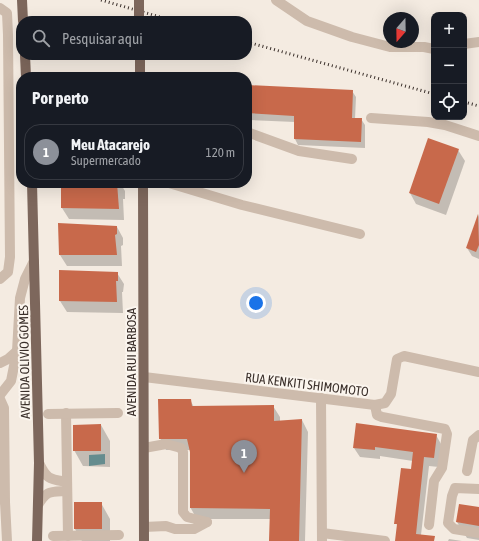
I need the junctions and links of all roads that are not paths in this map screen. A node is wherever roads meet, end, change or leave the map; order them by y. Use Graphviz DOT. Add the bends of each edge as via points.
graph roads {
  1 [pos="22,0"];
  2 [pos="139,0"];
  3 [pos="276,0"];
  4 [pos="2,12"];
  5 [pos="23,16"];
  6 [pos="139,16"];
  7 [pos="479,42"];
  8 [pos="467,44"];
  9 [pos="431,48"];
  10 [pos="25,60"];
  11 [pos="140,60"];
  12 [pos="26,72"];
  13 [pos="140,72"];
  14 [pos="371,118"];
  15 [pos="252,134"];
  16 [pos="479,136"];
  17 [pos="9,138"];
  18 [pos="0,146"];
  19 [pos="352,159"];
  20 [pos="32,188"];
  21 [pos="143,188"];
  22 [pos="186,188"];
  23 [pos="360,234"];
  24 [pos="34,261"];
  25 [pos="0,279"];
  26 [pos="17,351"];
  27 [pos="0,363"];
  28 [pos="479,372"];
  29 [pos="144,377"];
  30 [pos="0,395"];
  31 [pos="321,398"];
  32 [pos="2,404"];
  33 [pos="375,405"];
  34 [pos="66,413"];
  35 [pos="118,413"];
  36 [pos="48,414"];
  37 [pos="479,435"];
  38 [pos="144,448"];
  39 [pos="39,463"];
  40 [pos="467,471"];
  41 [pos="67,486"];
  42 [pos="479,489"];
  43 [pos="3,500"];
  44 [pos="38,505"];
  45 [pos="429,525"];
  46 [pos="144,527"];
  47 [pos="479,533"];
  48 [pos="119,535"];
  49 [pos="54,536"];
  50 [pos="68,536"];
  51 [pos="322,537"];
  52 [pos="7,541"];
  53 [pos="37,541"];
  54 [pos="144,541"];
  55 [pos="385,541"];
  1 -- 5 [label="main road"];
  2 -- 6 [label="main road, bridge"];
  3 -- 9 [label="street" via="306,21 352,38 390,48"];
  4 -- 17 [label="street"];
  7 -- 8 [label="street"];
  10 -- 12 [label="main road"];
  11 -- 13 [label="main road"];
  14 -- 16 [label="street" via="428,122"];
  15 -- 19 [label="street" via="299,151"];
  17 -- 18 [label="street"];
  17 -- 25 [label="street" via="10,265 8,272"];
  20 -- 24 [label="main road, AVENIDA OLIVIO GOMES"];
  21 -- 29 [label="main road, AVENIDA RUI BARBOSA"];
  22 -- 23 [label="street" via="242,205"];
  24 -- 26 [label="street" via="24,279 20,298"];
  24 -- 39 [label="main road, AVENIDA OLIVIO GOMES"];
  26 -- 27 [label="street"];
  26 -- 30 [label="street" via="11,381"];
  28 -- 33 [label="street, RUA KENKITI SHIMOMOTO" via="404,356 397,359 391,394 385,402"];
  29 -- 31 [label="street, RUA KENKITI SHIMOMOTO"];
  29 -- 38 [label="main road, AVENIDA RUI BARBOSA"];
  31 -- 33 [label="street, RUA KENKITI SHIMOMOTO"];
  31 -- 51 [label="street"];
  32 -- 43 [label="street"];
  33 -- 45 [label="street" via="377,415 382,418 445,429 442,468 434,481"];
  34 -- 35 [label="street"];
  34 -- 36 [label="street"];
  34 -- 41 [label="street"];
  37 -- 40 [label="street" via="473,440"];
  38 -- 46 [label="main road, AVENIDA RUI BARBOSA"];
  38 -- 46 [label="street" via="166,444 181,448 183,512 187,517 207,522 194,529"];
  39 -- 41 [label="street" via="44,474 50,479"];
  39 -- 44 [label="main road, AVENIDA OLIVIO GOMES"];
  41 -- 44 [label="street" via="44,495"];
  41 -- 50 [label="street"];
  42 -- 47 [label="street" via="455,488 448,523 454,529"];
  43 -- 52 [label="street"];
  44 -- 53 [label="main road, AVENIDA OLIVIO GOMES"];
  46 -- 54 [label="main road, AVENIDA RUI BARBOSA"];
  48 -- 50 [label="street"];
  49 -- 50 [label="street"];
  51 -- 55 [label="street"];
}
